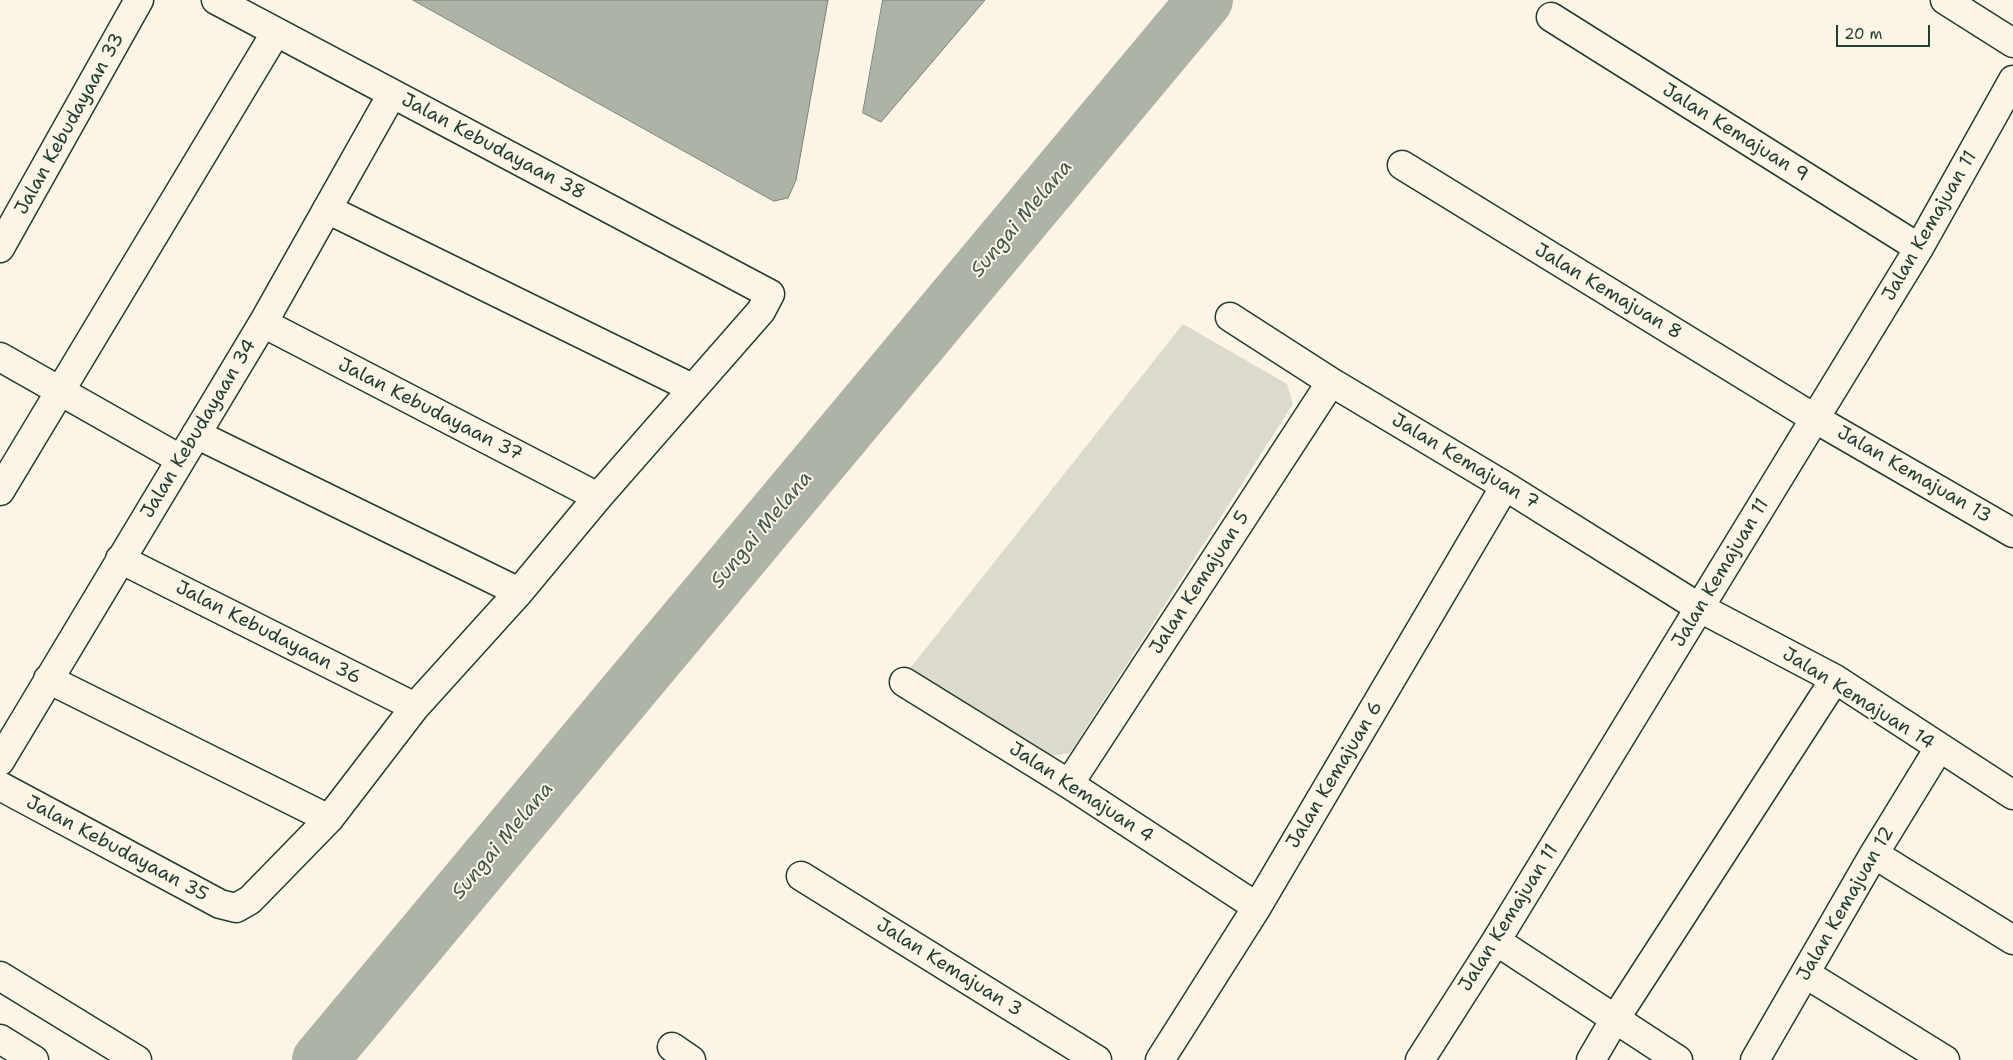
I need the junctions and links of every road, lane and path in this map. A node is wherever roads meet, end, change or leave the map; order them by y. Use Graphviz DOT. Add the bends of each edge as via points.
graph roads {
  1 [pos="139,0"];
  2 [pos="216,0"];
  3 [pos="1945,0"];
  4 [pos="1551,17"];
  5 [pos="276,32"];
  6 [pos="2013,43"];
  7 [pos="2013,80"];
  8 [pos="392,94"];
  9 [pos="1402,166"];
  10 [pos="327,209"];
  11 [pos="0,248"];
  12 [pos="1919,248"];
  13 [pos="1230,317"];
  14 [pos="263,323"];
  15 [pos="0,357"];
  16 [pos="1331,382"];
  17 [pos="692,388"];
  18 [pos="60,392"];
  19 [pos="1814,418"];
  20 [pos="196,434"];
  21 [pos="180,459"];
  22 [pos="1505,486"];
  23 [pos="0,492"];
  24 [pos="598,497"];
  25 [pos="2013,533"];
  26 [pos="120,559"];
  27 [pos="519,592"];
  28 [pos="1700,608"];
  29 [pos="48,679"];
  30 [pos="1834,680"];
  31 [pos="904,682"];
  32 [pos="415,707"];
  33 [pos="1939,748"];
  34 [pos="0,761"];
  35 [pos="1069,784"];
  36 [pos="0,786"];
  37 [pos="2013,795"];
  38 [pos="328,819"];
  39 [pos="1874,854"];
  40 [pos="801,876"];
  41 [pos="1257,907"];
  42 [pos="2013,940"];
  43 [pos="1496,941"];
  44 [pos="1806,974"];
  45 [pos="0,976"];
  46 [pos="1615,1019"];
  47 [pos="1910,1051"];
  48 [pos="138,1060"];
  49 [pos="1097,1060"];
  50 [pos="1160,1060"];
  51 [pos="1420,1060"];
  52 [pos="1591,1060"];
  53 [pos="1678,1060"];
  54 [pos="1755,1060"];
  55 [pos="1945,1060"];
  1 -- 11 [label="street, Jalan Kebudayaan 33"];
  2 -- 5 [label="street, Jalan Kebudayaan 38"];
  3 -- 6 [label="street"];
  4 -- 12 [label="street, Jalan Kemajuan 9"];
  5 -- 8 [label="street, Jalan Kebudayaan 38"];
  5 -- 18 [label="street"];
  7 -- 12 [label="street, Jalan Kemajuan 11"];
  8 -- 10 [label="street, Jalan Kebudayaan 34"];
  8 -- 17 [label="street, Jalan Kebudayaan 38" via="770,294 761,311"];
  9 -- 19 [label="street, Jalan Kemajuan 8"];
  10 -- 14 [label="street, Jalan Kebudayaan 34"];
  10 -- 17 [label="street"];
  12 -- 19 [label="street, Jalan Kemajuan 11"];
  13 -- 16 [label="street, Jalan Kemajuan 7"];
  14 -- 20 [label="street, Jalan Kebudayaan 34"];
  14 -- 24 [label="street, Jalan Kebudayaan 37"];
  15 -- 18 [label="street"];
  16 -- 22 [label="street, Jalan Kemajuan 7"];
  16 -- 35 [label="street, Jalan Kemajuan 5"];
  17 -- 24 [label="street"];
  18 -- 21 [label="street"];
  18 -- 23 [label="street"];
  19 -- 25 [label="street, Jalan Kemajuan 13"];
  19 -- 28 [label="street, Jalan Kemajuan 11"];
  20 -- 21 [label="street, Jalan Kebudayaan 34"];
  20 -- 27 [label="street"];
  21 -- 26 [label="street, Jalan Kebudayaan 34"];
  22 -- 28 [label="street, Jalan Kemajuan 7"];
  22 -- 41 [label="street, Jalan Kemajuan 6"];
  24 -- 27 [label="street"];
  26 -- 29 [label="street, Jalan Kebudayaan 34"];
  26 -- 32 [label="street, Jalan Kebudayaan 36"];
  27 -- 32 [label="street"];
  28 -- 30 [label="street, Jalan Kemajuan 14"];
  28 -- 43 [label="street, Jalan Kemajuan 11"];
  29 -- 34 [label="street, Jalan Kebudayaan 34"];
  29 -- 38 [label="street"];
  30 -- 33 [label="street, Jalan Kemajuan 14"];
  30 -- 46 [label="street"];
  31 -- 35 [label="street, Jalan Kemajuan 4"];
  32 -- 38 [label="street"];
  33 -- 37 [label="street, Jalan Kemajuan 14"];
  33 -- 39 [label="street, Jalan Kemajuan 12"];
  35 -- 41 [label="street, Jalan Kemajuan 4"];
  36 -- 38 [label="street, Jalan Kebudayaan 35" via="220,904 236,908 250,900"];
  39 -- 42 [label="street"];
  39 -- 44 [label="street, Jalan Kemajuan 12"];
  40 -- 49 [label="street, Jalan Kemajuan 3"];
  41 -- 50 [label="street, Jalan Kemajuan 6"];
  43 -- 46 [label="street"];
  43 -- 51 [label="street, Jalan Kemajuan 11"];
  44 -- 47 [label="street"];
  44 -- 54 [label="street, Jalan Kemajuan 12"];
  45 -- 48 [label="street"];
  46 -- 52 [label="street"];
  46 -- 53 [label="street"];
  47 -- 55 [label="street"];
}
